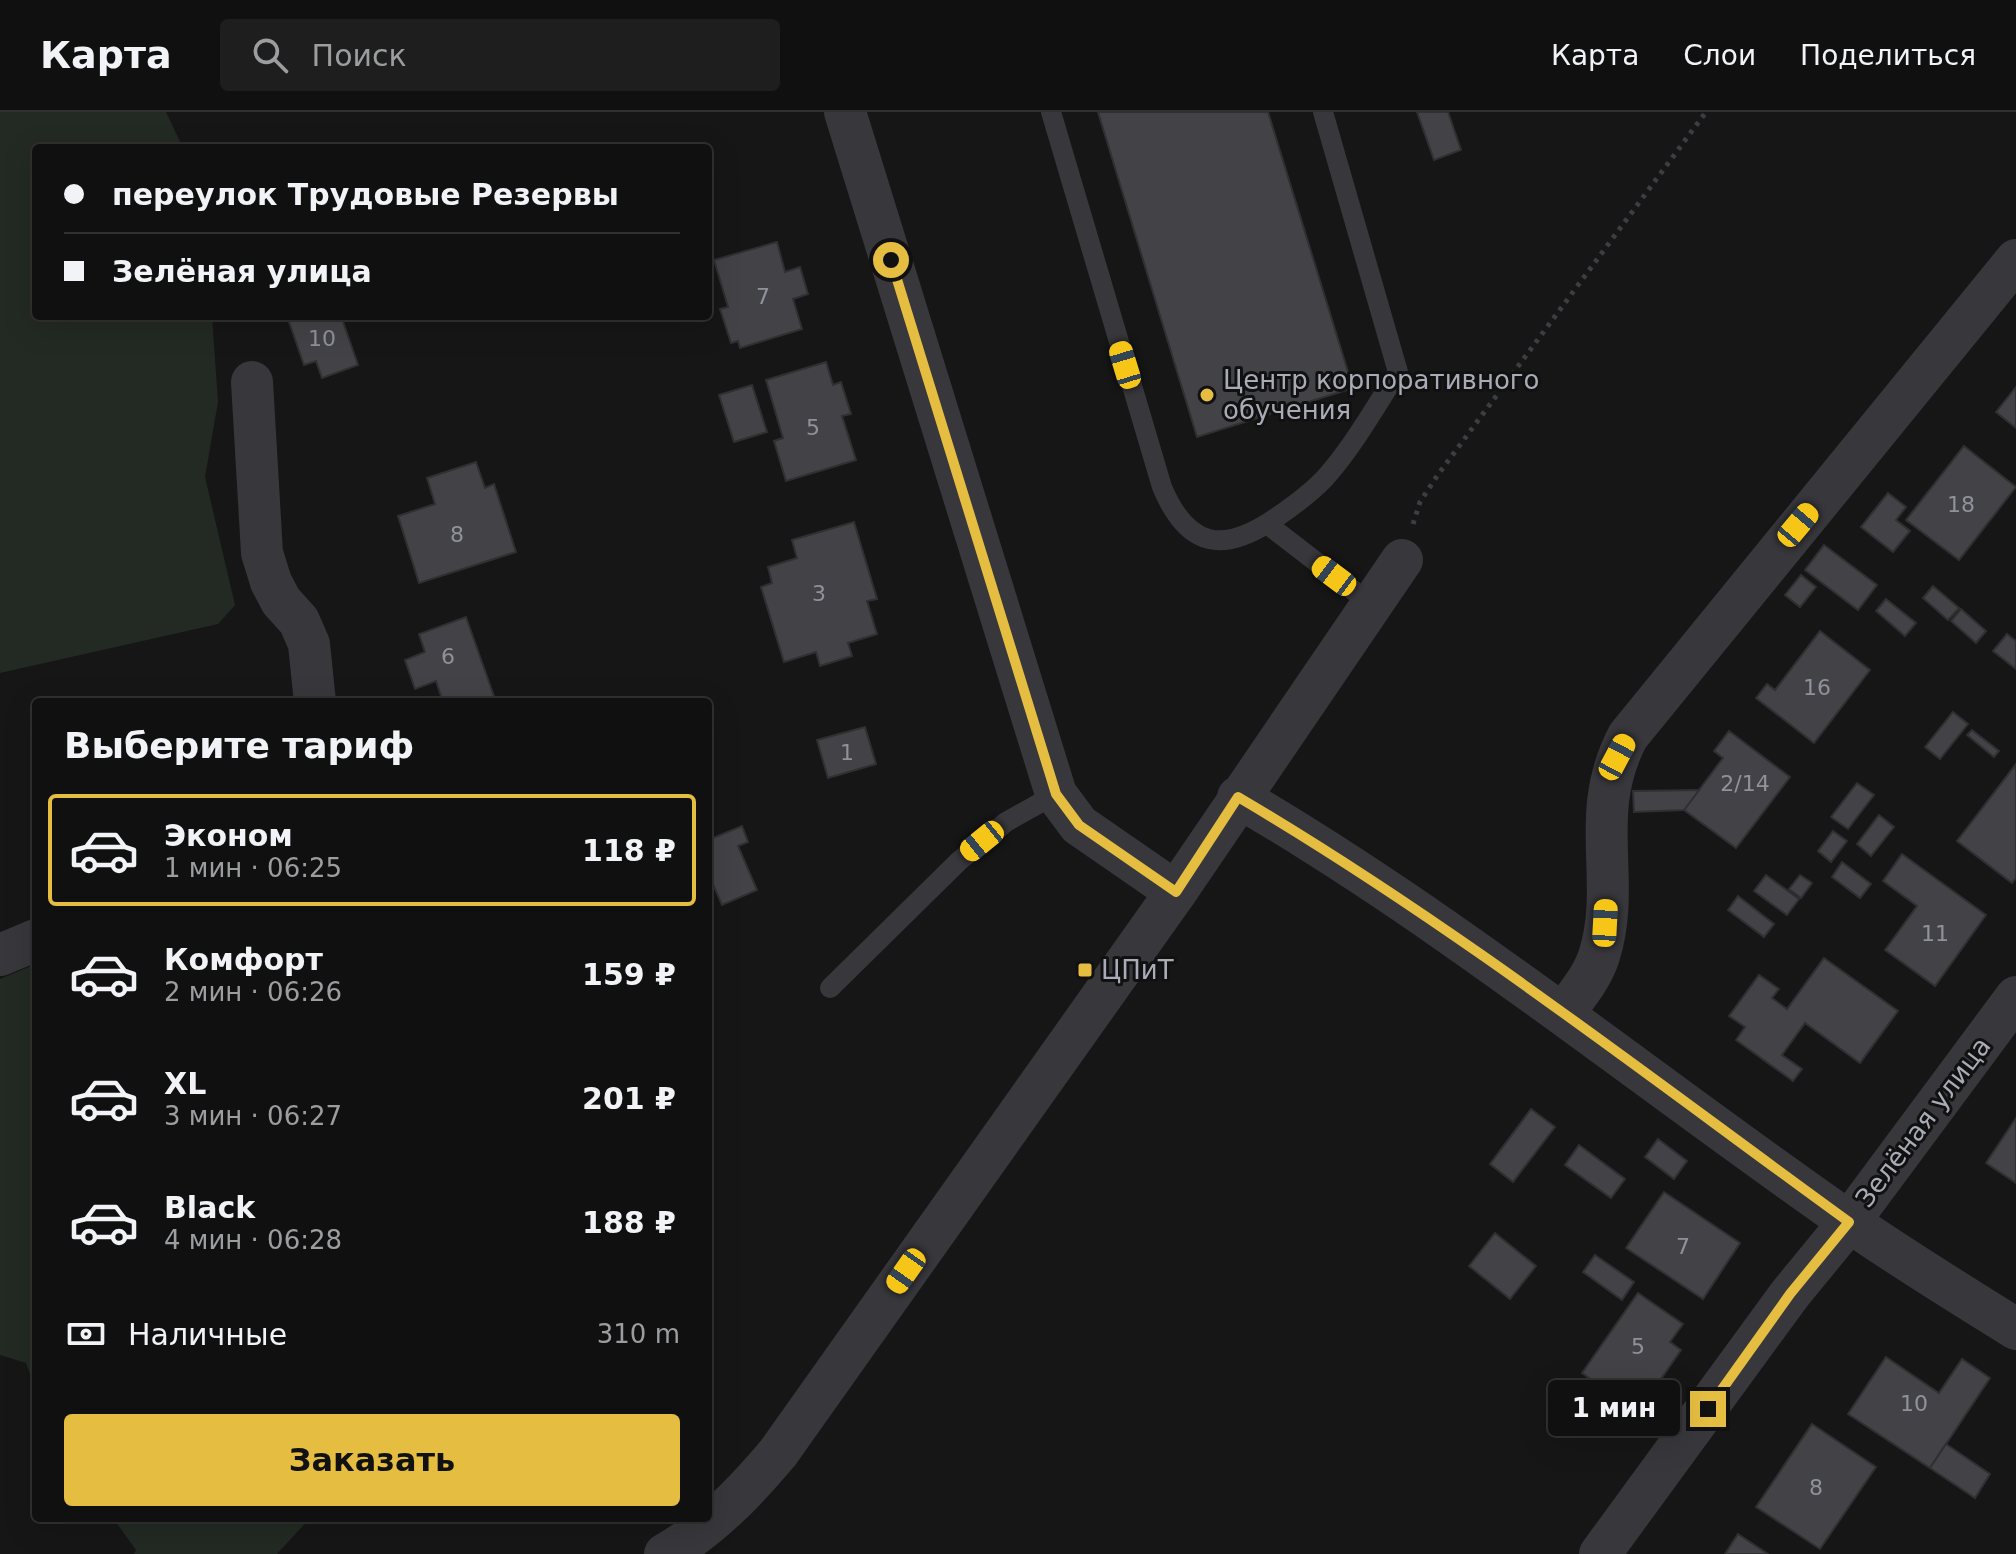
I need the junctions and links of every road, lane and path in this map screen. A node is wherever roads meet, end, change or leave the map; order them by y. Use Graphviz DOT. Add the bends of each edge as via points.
graph roads {
  1 [pos="845,112"];
  2 [pos="1051,112"];
  3 [pos="1323,112"];
  4 [pos="1706,112"];
  5 [pos="2016,260"];
  6 [pos="252,382"];
  7 [pos="1267,524"];
  8 [pos="1402,560"];
  9 [pos="1371,604"];
  10 [pos="315,698"];
  11 [pos="1056,794"];
  12 [pos="1238,797"];
  13 [pos="1176,892"];
  14 [pos="32,942"];
  15 [pos="0,955"];
  16 [pos="830,988"];
  17 [pos="2016,997"];
  18 [pos="1563,1014"];
  19 [pos="1849,1222"];
  20 [pos="2016,1329"];
  21 [pos="712,1521"];
  22 [pos="711,1522"];
  23 [pos="665,1554"];
  24 [pos="1600,1554"];
  1 -- 11 [label="street"];
  2 -- 7 [label="lane" via="1169,505 1195,535 1208,541 1238,540"];
  3 -- 7 [label="lane" via="1398,372 1324,480"];
  4 -- 8 [label="path" via="1437,476 1420,502"];
  5 -- 18 [label="street" via="1628,736 1606,798 1603,943 1592,974"];
  6 -- 10 [label="street" via="262,553 271,582 309,644"];
  7 -- 9 [label="lane"];
  8 -- 9 [label="street"];
  9 -- 12 [label="street"];
  11 -- 13 [label="street" via="1079,825"];
  11 -- 16 [label="lane" via="1006,822 959,861"];
  12 -- 13 [label="street"];
  12 -- 18 [label="street" via="1324,848"];
  13 -- 21 [label="street" via="778,1453"];
  14 -- 15 [label="street"];
  17 -- 19 [label="street, Зелёная улица"];
  18 -- 19 [label="street"];
  19 -- 20 [label="street"];
  19 -- 24 [label="street, Зелёная улица"];
  22 -- 23 [label="street"];
}
